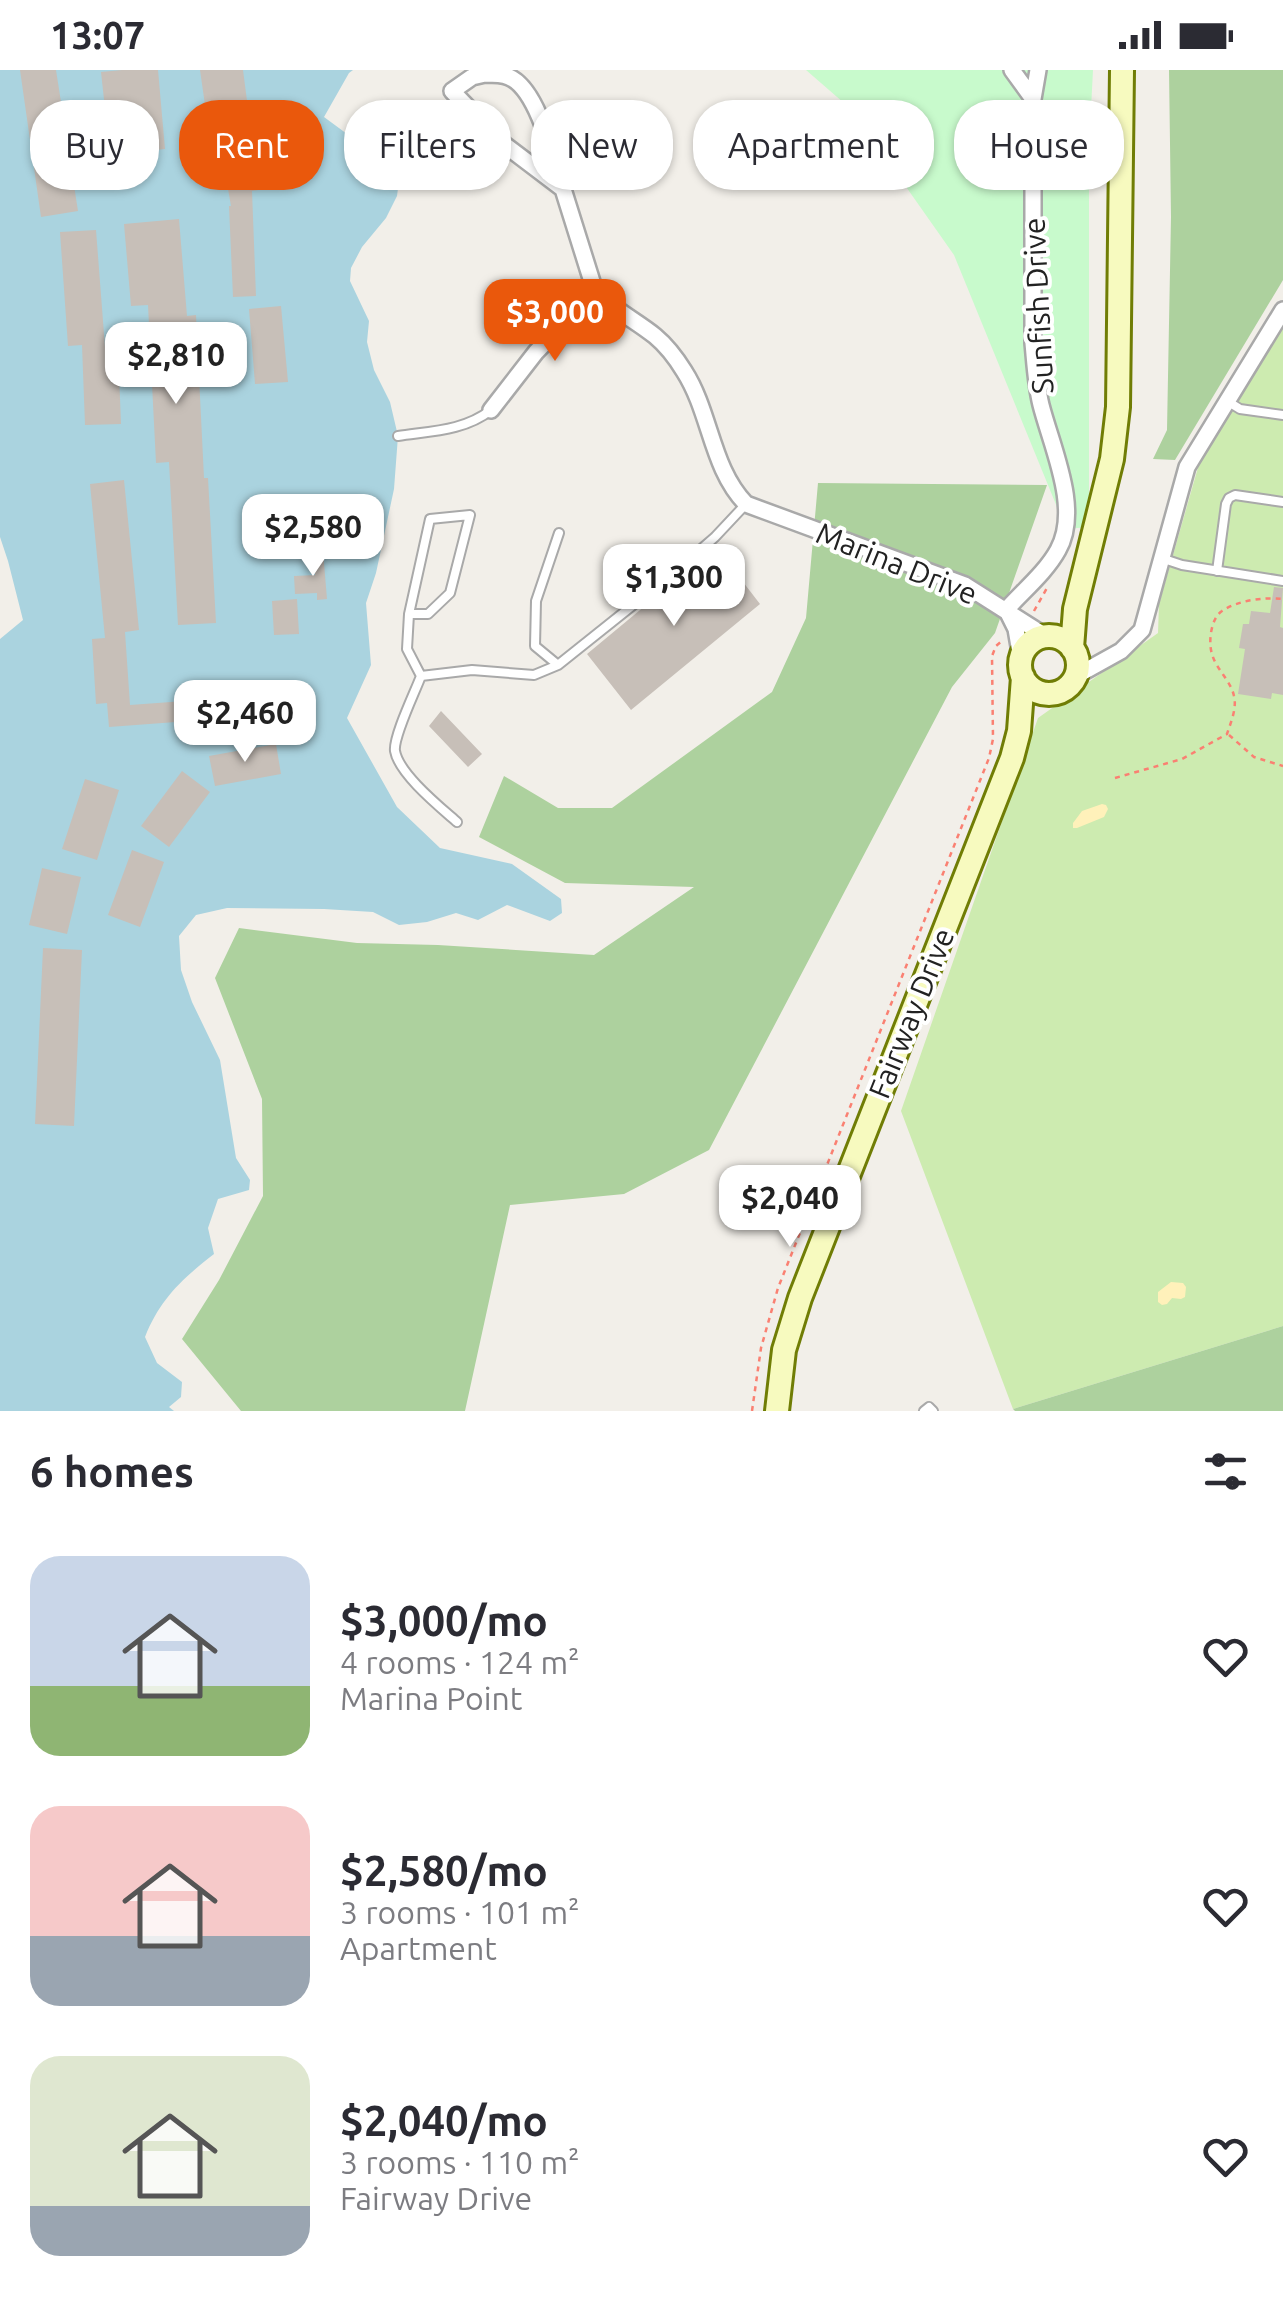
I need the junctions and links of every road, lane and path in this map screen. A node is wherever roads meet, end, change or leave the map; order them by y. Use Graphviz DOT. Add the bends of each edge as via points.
graph roads {
  1 [pos="1012,70"];
  2 [pos="1038,70"];
  3 [pos="1122,70"];
  4 [pos="1032,98"];
  5 [pos="563,188"];
  6 [pos="564,190"];
  7 [pos="604,300"];
  8 [pos="1283,310"];
  9 [pos="1227,401"];
  10 [pos="491,410"];
  11 [pos="1283,415"];
  12 [pos="398,436"];
  13 [pos="1283,502"];
  14 [pos="746,504"];
  15 [pos="559,533"];
  16 [pos="1161,558"];
  17 [pos="1044,569"];
  18 [pos="1217,571"];
  19 [pos="1283,581"];
  20 [pos="1283,599"];
  21 [pos="1006,610"];
  22 [pos="409,614"];
  23 [pos="1020,626"];
  24 [pos="1065,650"];
  25 [pos="558,665"];
  26 [pos="1022,668"];
  27 [pos="421,676"];
  28 [pos="1052,694"];
  29 [pos="1019,731"];
  30 [pos="1228,734"];
  31 [pos="1283,766"];
  32 [pos="1114,778"];
  33 [pos="458,822"];
  34 [pos="752,1411"];
  35 [pos="777,1411"];
  36 [pos="924,1411"];
  37 [pos="933,1411"];
  1 -- 4 [label="street"];
  2 -- 4 [label="street, Sunfish Drive"];
  3 -- 24 [label="street" via="1118,408 1112,459"];
  4 -- 17 [label="street, Sunfish Drive" via="1036,381 1068,516 1057,553"];
  5 -- 5 [label="street" via="548,138 526,91 512,78 486,74 452,91 501,142"];
  6 -- 7 [label="street" via="587,271"];
  7 -- 10 [label="street" via="564,322"];
  7 -- 14 [label="street" via="655,336 684,370 726,478"];
  8 -- 9 [label="street"];
  9 -- 11 [label="lane"];
  9 -- 16 [label="street" via="1187,468"];
  10 -- 12 [label="lane" via="460,427"];
  13 -- 18 [label="lane" via="1229,498"];
  14 -- 21 [label="street, Marina Drive" via="965,586"];
  14 -- 25 [label="lane" via="677,570"];
  15 -- 25 [label="lane" via="536,601 536,646"];
  16 -- 18 [label="lane"];
  16 -- 24 [label="street" via="1142,630 1130,644 1108,658"];
  17 -- 21 [label="street, Sunfish Drive"];
  17 -- 23 [label="path" via="1046,592"];
  18 -- 19 [label="lane"];
  20 -- 30 [label="path" via="1236,605 1214,620 1212,655 1234,694"];
  21 -- 23 [label="street, Marina Drive"];
  22 -- 22 [label="lane" via="430,519 470,516 450,593 428,614"];
  22 -- 27 [label="lane" via="407,649"];
  23 -- 24 [label="street, Marina Drive"];
  23 -- 26 [label="street"];
  23 -- 34 [label="path" via="992,656 989,758 778,1288"];
  24 -- 26 [label="street" via="1032,642"];
  24 -- 28 [label="street, Fairway Drive" via="1066,689"];
  25 -- 27 [label="lane" via="534,675 472,670"];
  26 -- 28 [label="street" via="1036,691"];
  26 -- 29 [label="street, Fairway Drive"];
  27 -- 33 [label="lane" via="395,752 424,795"];
  28 -- 29 [label="street, Fairway Drive"];
  29 -- 35 [label="street, Fairway Drive" via="800,1298 784,1350"];
  30 -- 31 [label="path" via="1254,757"];
  30 -- 32 [label="path" via="1182,759"];
  36 -- 37 [label="lane"];
}
